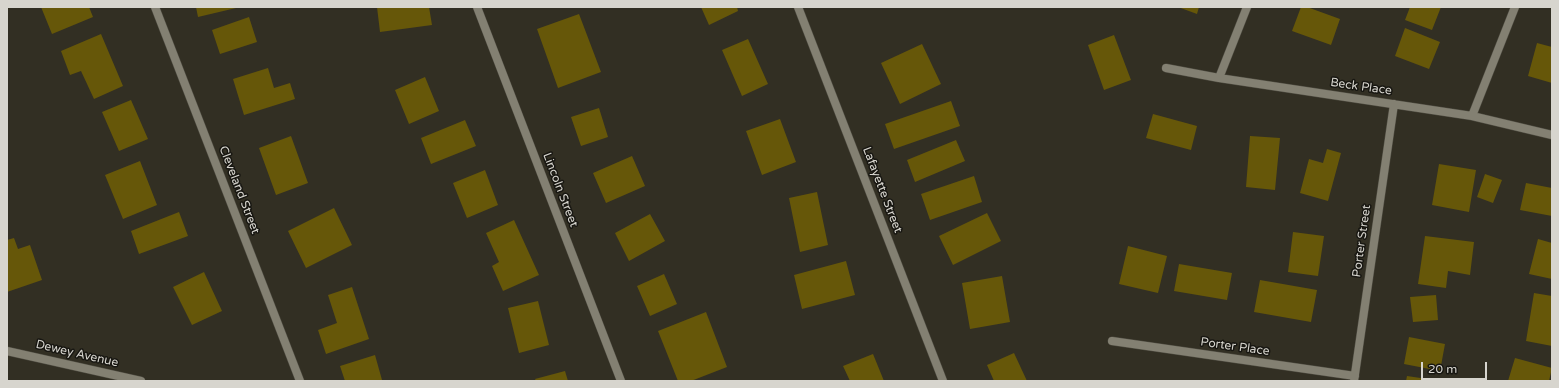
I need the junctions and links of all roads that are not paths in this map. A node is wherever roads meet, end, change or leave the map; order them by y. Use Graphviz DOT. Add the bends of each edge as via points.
graph roads {
  1 [pos="155,7"];
  2 [pos="477,7"];
  3 [pos="798,7"];
  4 [pos="1247,7"];
  5 [pos="1515,7"];
  6 [pos="1166,68"];
  7 [pos="1219,78"];
  8 [pos="1394,104"];
  9 [pos="1472,116"];
  10 [pos="1552,135"];
  11 [pos="1112,341"];
  12 [pos="7,351"];
  13 [pos="1355,378"];
  14 [pos="142,381"];
  15 [pos="300,381"];
  16 [pos="621,381"];
  17 [pos="944,381"];
  1 -- 15 [label="street, Cleveland Street"];
  2 -- 16 [label="street, Lincoln Street"];
  3 -- 17 [label="street, Lafayette Street"];
  4 -- 7 [label="street"];
  5 -- 9 [label="street"];
  6 -- 7 [label="street, Beck Place"];
  7 -- 8 [label="street, Beck Place"];
  8 -- 9 [label="street, Beck Place"];
  8 -- 13 [label="street, Porter Street"];
  9 -- 10 [label="street, Beck Place"];
  11 -- 13 [label="street, Porter Place"];
  12 -- 14 [label="street, Dewey Avenue"];
}
